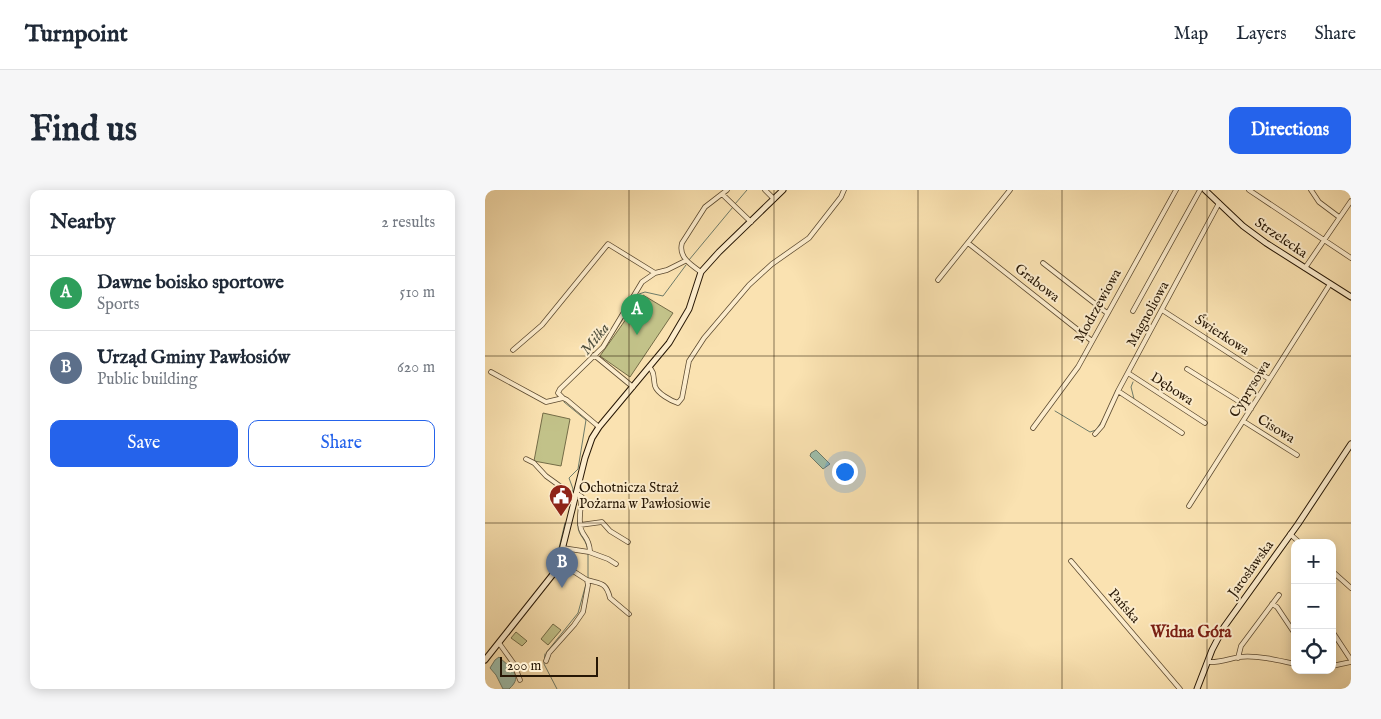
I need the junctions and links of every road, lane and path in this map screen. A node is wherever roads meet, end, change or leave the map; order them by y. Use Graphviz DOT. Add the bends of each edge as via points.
graph roads {
  1 [pos="727,190"];
  2 [pos="765,190"];
  3 [pos="783,190"];
  4 [pos="844,190"];
  5 [pos="1010,190"];
  6 [pos="1176,190"];
  7 [pos="1200,190"];
  8 [pos="1205,190"];
  9 [pos="1311,190"];
  10 [pos="1251,191"];
  11 [pos="722,194"];
  12 [pos="773,199"];
  13 [pos="1351,202"];
  14 [pos="1219,203"];
  15 [pos="1339,217"];
  16 [pos="751,222"];
  17 [pos="1324,240"];
  18 [pos="968,243"];
  19 [pos="1351,258"];
  20 [pos="685,261"];
  21 [pos="1043,263"];
  22 [pos="1305,268"];
  23 [pos="701,272"];
  24 [pos="655,273"];
  25 [pos="938,280"];
  26 [pos="1330,284"];
  27 [pos="1351,297"];
  28 [pos="1162,310"];
  29 [pos="1133,311"];
  30 [pos="1107,313"];
  31 [pos="1092,341"];
  32 [pos="513,350"];
  33 [pos="595,356"];
  34 [pos="649,367"];
  35 [pos="1187,369"];
  36 [pos="491,372"];
  37 [pos="1128,373"];
  38 [pos="1269,379"];
  39 [pos="633,387"];
  40 [pos="1118,391"];
  41 [pos="563,398"];
  42 [pos="1251,409"];
  43 [pos="1243,422"];
  44 [pos="1205,423"];
  45 [pos="599,427"];
  46 [pos="1033,428"];
  47 [pos="1182,433"];
  48 [pos="1095,434"];
  49 [pos="1351,444"];
  50 [pos="1297,455"];
  51 [pos="526,458"];
  52 [pos="576,495"];
  53 [pos="1189,506"];
  54 [pos="580,525"];
  55 [pos="1290,534"];
  56 [pos="1296,539"];
  57 [pos="628,542"];
  58 [pos="563,548"];
  59 [pos="589,552"];
  60 [pos="1071,561"];
  61 [pos="559,562"];
  62 [pos="616,564"];
  63 [pos="1336,575"];
  64 [pos="587,580"];
  65 [pos="1351,588"];
  66 [pos="1279,595"];
  67 [pos="1272,604"];
  68 [pos="629,614"];
  69 [pos="1292,629"];
  70 [pos="1336,637"];
  71 [pos="499,643"];
  72 [pos="1238,658"];
  73 [pos="485,660"];
  74 [pos="1351,661"];
  75 [pos="546,662"];
  76 [pos="1208,662"];
  77 [pos="1291,663"];
  78 [pos="1336,665"];
  79 [pos="520,680"];
  80 [pos="1180,689"];
  81 [pos="1197,689"];
  1 -- 11 [label="street"];
  2 -- 12 [label="street"];
  3 -- 12 [label="street"];
  4 -- 34 [label="street" via="809,238 749,284 704,338 689,361 680,402 673,402 655,388 654,374"];
  5 -- 18 [label="street"];
  6 -- 30 [label="street, Modrzewiowa"];
  7 -- 29 [label="street"];
  8 -- 14 [label="street, Strzelecka"];
  9 -- 15 [label="street" via="1319,202"];
  10 -- 17 [label="street"];
  11 -- 16 [label="street"];
  11 -- 20 [label="street" via="705,207 682,243"];
  12 -- 16 [label="street"];
  13 -- 15 [label="street"];
  14 -- 22 [label="street, Strzelecka" via="1243,226"];
  14 -- 28 [label="street, Magnoliowa"];
  15 -- 17 [label="street"];
  16 -- 23 [label="street"];
  17 -- 19 [label="street"];
  17 -- 22 [label="street"];
  18 -- 25 [label="street"];
  18 -- 31 [label="street, Grabowa"];
  20 -- 23 [label="street"];
  20 -- 24 [label="street"];
  21 -- 30 [label="street"];
  22 -- 26 [label="street, Strzelecka"];
  23 -- 34 [label="street" via="683,323"];
  24 -- 32 [label="street" via="608,244 542,325"];
  24 -- 33 [label="street" via="642,282"];
  26 -- 27 [label="street, Strzelecka"];
  26 -- 38 [label="street, Cyprysowa"];
  28 -- 37 [label="street, Magnoliowa"];
  28 -- 38 [label="street, Świerkowa"];
  30 -- 31 [label="street, Modrzewiowa"];
  31 -- 46 [label="street, Modrzewiowa" via="1078,367"];
  33 -- 39 [label="street"];
  33 -- 41 [label="street" via="559,389 558,394"];
  34 -- 39 [label="street"];
  35 -- 42 [label="street"];
  36 -- 41 [label="street" via="546,402"];
  37 -- 40 [label="street, Magnoliowa"];
  37 -- 44 [label="street, Dębowa"];
  38 -- 42 [label="street, Cyprysowa"];
  39 -- 45 [label="street"];
  40 -- 47 [label="street"];
  40 -- 48 [label="street, Magnoliowa"];
  41 -- 45 [label="street"];
  42 -- 43 [label="street, Cyprysowa"];
  43 -- 50 [label="street, Cisowa"];
  43 -- 53 [label="street, Cyprysowa"];
  45 -- 52 [label="street" via="591,438"];
  49 -- 55 [label="street, Jarosławska"];
  51 -- 52 [label="street" via="546,476"];
  52 -- 54 [label="street" via="582,498"];
  52 -- 58 [label="street"];
  54 -- 57 [label="street" via="602,522 610,532"];
  54 -- 59 [label="street" via="588,538"];
  55 -- 56 [label="street"];
  55 -- 76 [label="street, Jarosławska" via="1224,627"];
  58 -- 59 [label="street"];
  58 -- 61 [label="street"];
  59 -- 62 [label="street"];
  60 -- 80 [label="street, Pańska"];
  61 -- 64 [label="street"];
  61 -- 71 [label="street" via="554,573"];
  63 -- 65 [label="street"];
  64 -- 68 [label="street" via="605,586 610,598"];
  64 -- 75 [label="street" via="589,585 583,612 549,653"];
  66 -- 67 [label="street"];
  67 -- 69 [label="street"];
  67 -- 72 [label="street" via="1241,646"];
  70 -- 74 [label="street"];
  71 -- 73 [label="street"];
  71 -- 79 [label="street" via="514,664"];
  72 -- 76 [label="street"];
  72 -- 77 [label="street"];
  74 -- 78 [label="street"];
  76 -- 81 [label="street, Jarosławska"];
}
